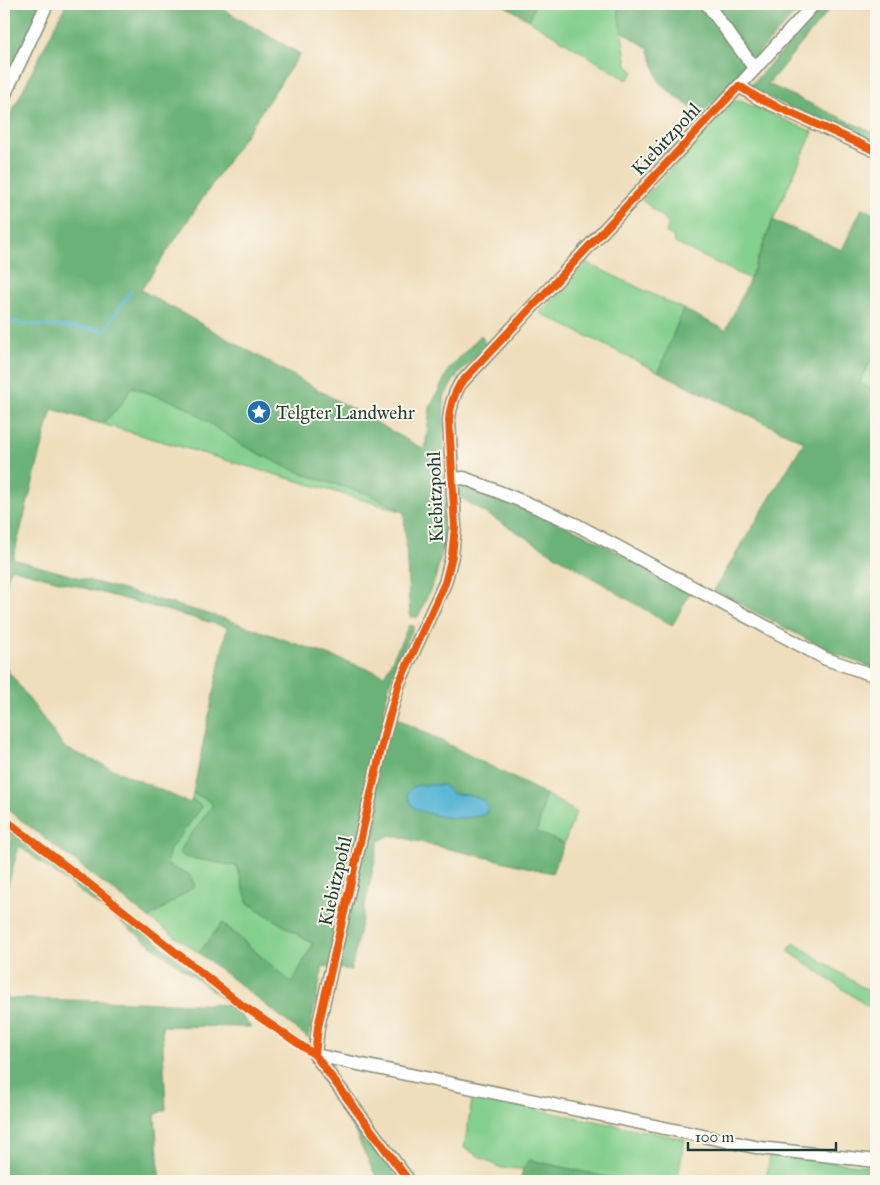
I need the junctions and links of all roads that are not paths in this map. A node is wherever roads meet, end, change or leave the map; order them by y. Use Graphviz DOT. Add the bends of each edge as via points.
graph roads {
  1 [pos="47,4"];
  2 [pos="707,4"];
  3 [pos="814,4"];
  4 [pos="755,68"];
  5 [pos="739,86"];
  6 [pos="4,96"];
  7 [pos="876,151"];
  8 [pos="452,479"];
  9 [pos="876,676"];
  10 [pos="315,1055"];
  11 [pos="876,1161"];
  12 [pos="408,1181"];
  1 -- 6 [label="street"];
  2 -- 4 [label="street"];
  3 -- 4 [label="street, Kiebitzpohl"];
  4 -- 5 [label="street, Kiebitzpohl"];
  5 -- 7 [label="street" via="758,98"];
  5 -- 8 [label="street, Kiebitzpohl" via="460,384 450,405"];
  8 -- 9 [label="street, Kiebitzpohl" via="464,478 577,525 826,658"];
  8 -- 10 [label="street, Kiebitzpohl" via="455,526 452,556 445,583 398,683 320,1018"];
  10 -- 11 [label="street" via="760,1148"];
  10 -- 12 [label="street"];
}
